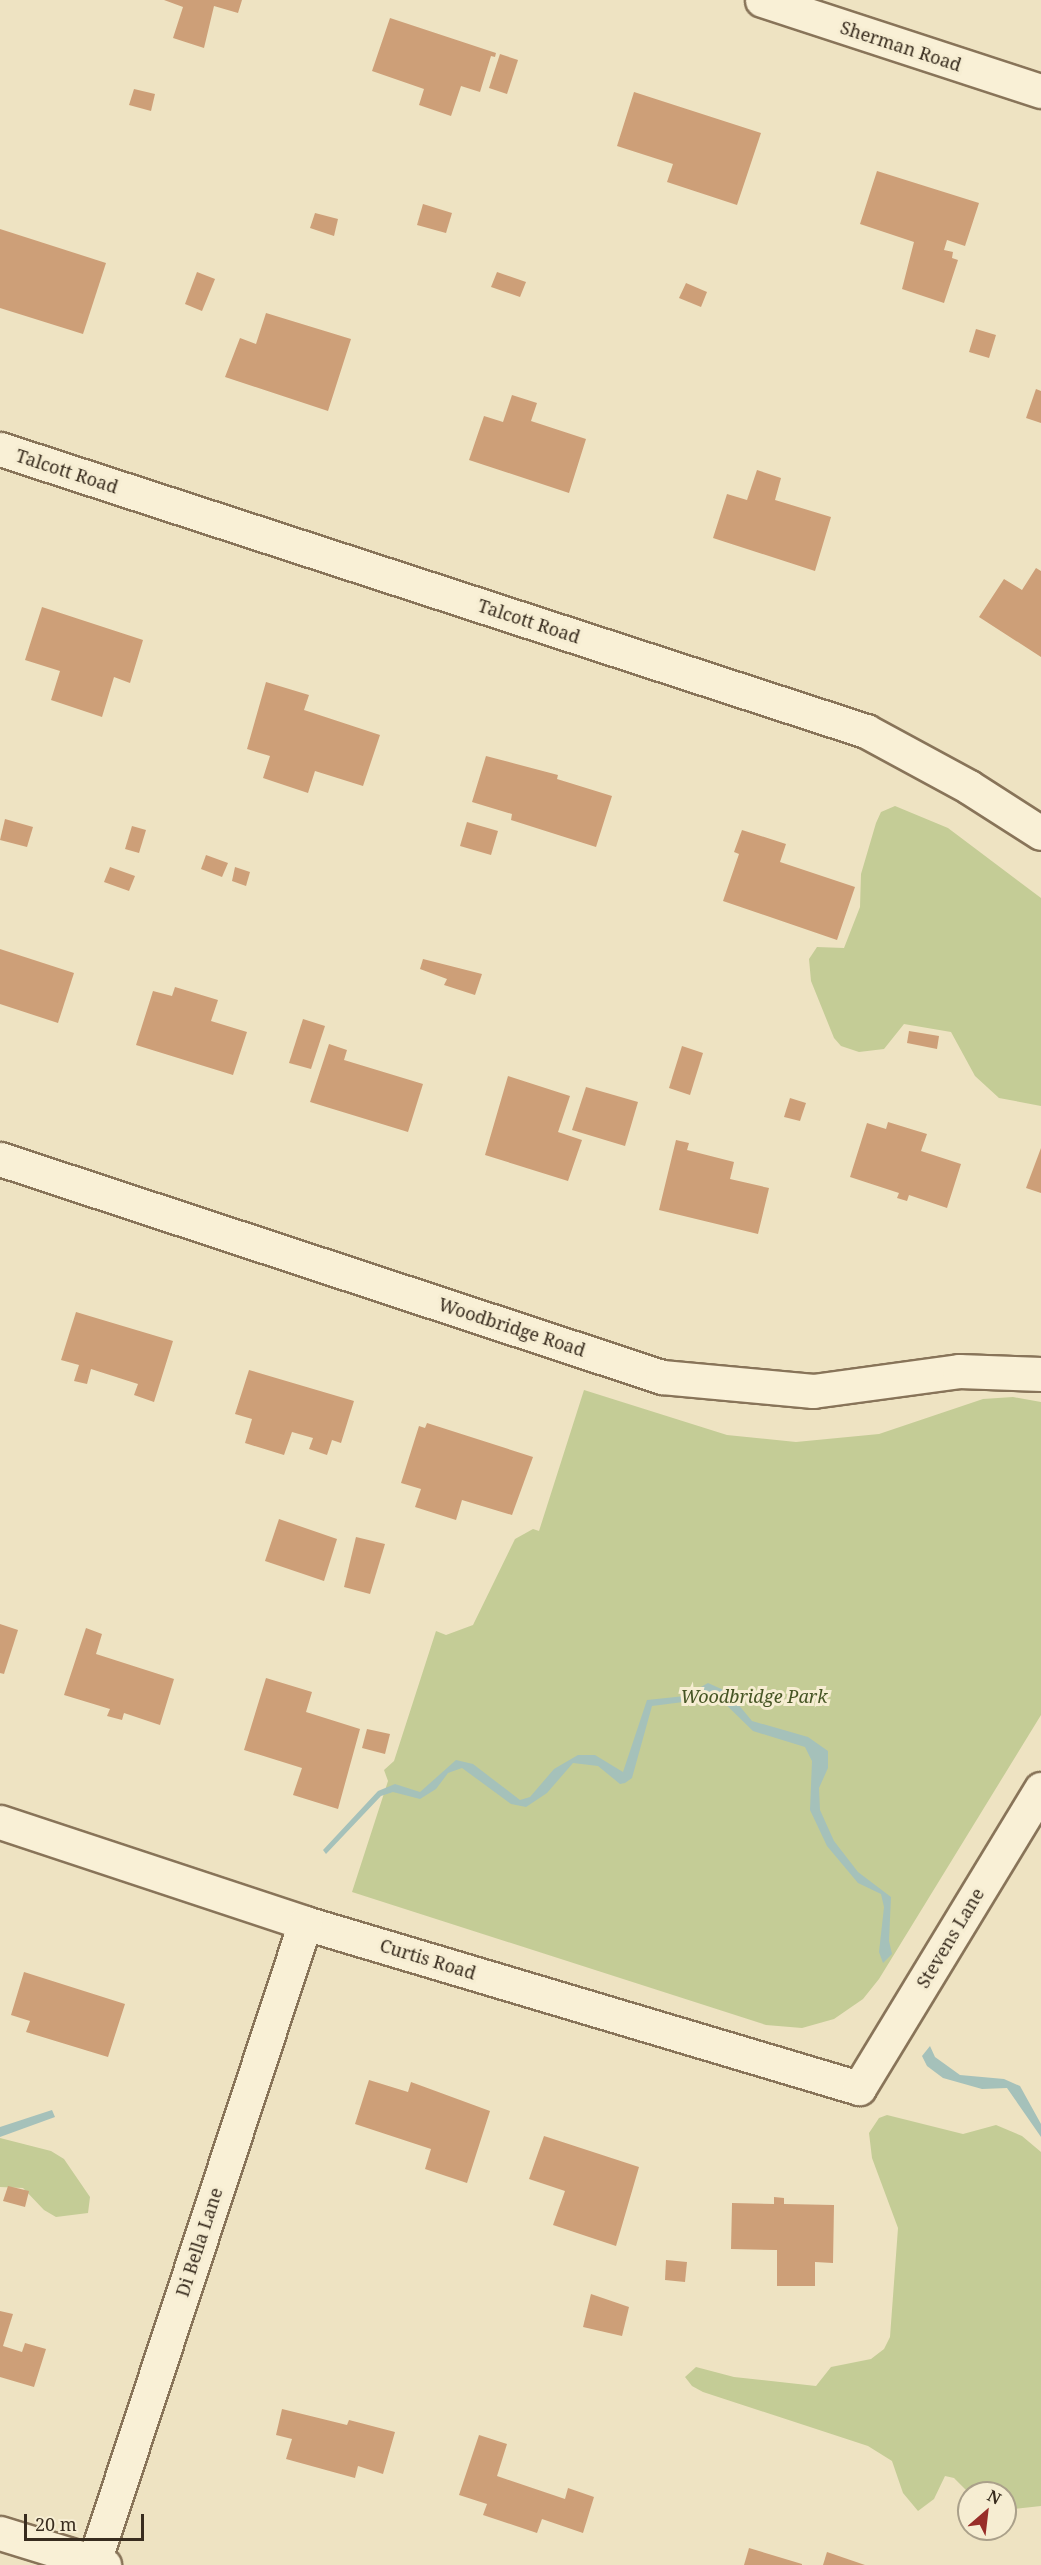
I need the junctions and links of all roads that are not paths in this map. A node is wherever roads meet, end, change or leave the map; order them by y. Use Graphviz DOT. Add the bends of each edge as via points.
graph roads {
  1 [pos="762,0"];
  2 [pos="1041,91"];
  3 [pos="0,449"];
  4 [pos="1041,833"];
  5 [pos="0,1159"];
  6 [pos="1041,1374"];
  7 [pos="1041,1789"];
  8 [pos="0,1822"];
  9 [pos="305,1923"];
  10 [pos="859,2088"];
  11 [pos="0,2533"];
  12 [pos="99,2564"];
  1 -- 2 [label="street, Sherman Road"];
  3 -- 4 [label="street, Talcott Road" via="866,731 969,787"];
  5 -- 6 [label="street, Woodbridge Road" via="662,1377 813,1391 959,1371"];
  7 -- 10 [label="street, Stevens Lane"];
  8 -- 9 [label="street, Curtis Road"];
  9 -- 10 [label="street, Curtis Road"];
  9 -- 12 [label="street, Di Bella Lane"];
  11 -- 12 [label="street"];
}
